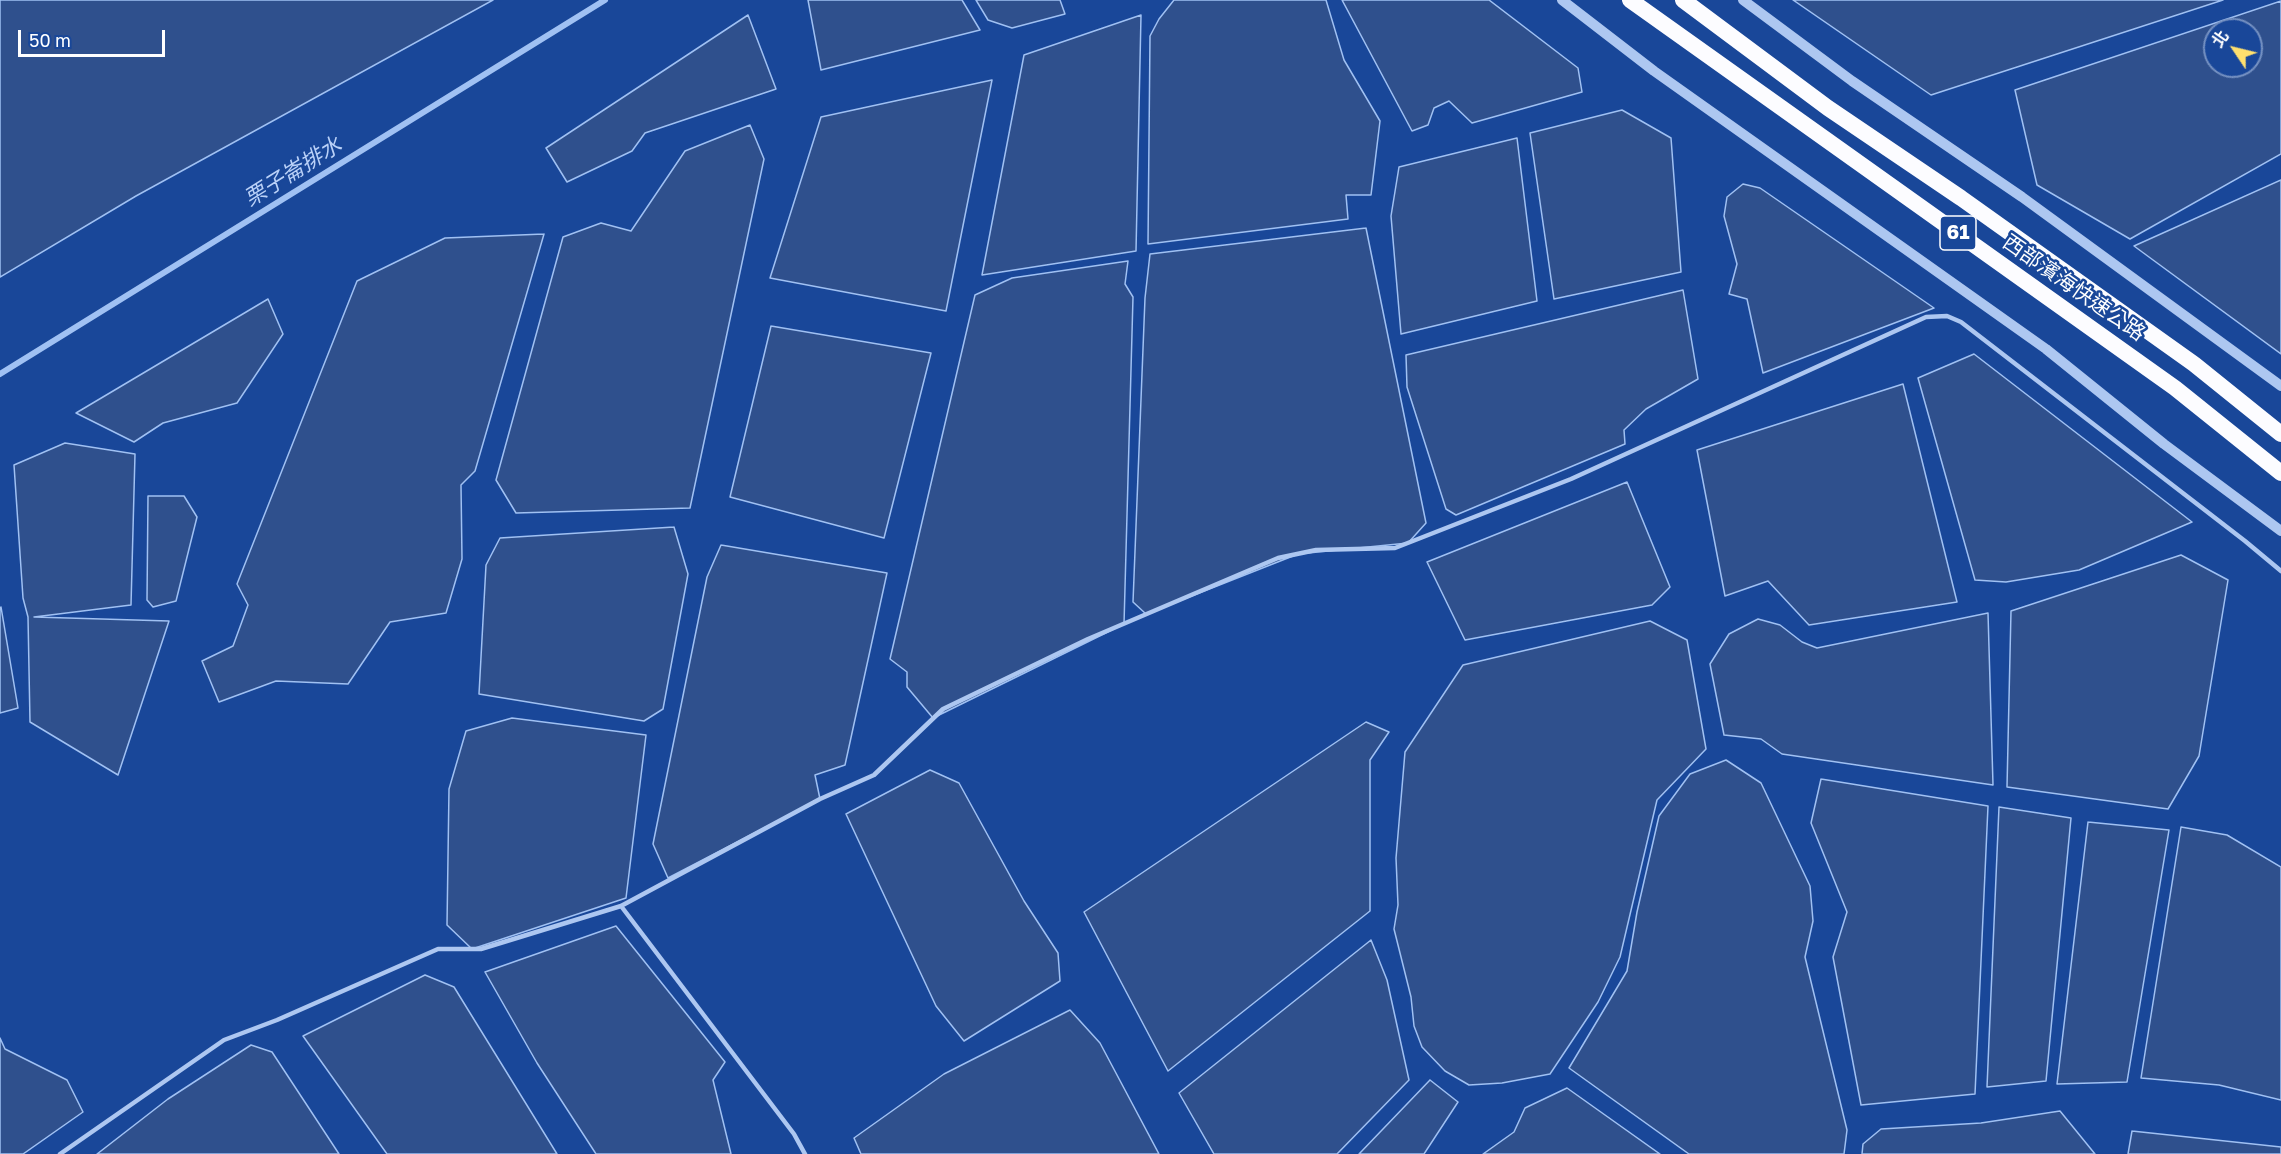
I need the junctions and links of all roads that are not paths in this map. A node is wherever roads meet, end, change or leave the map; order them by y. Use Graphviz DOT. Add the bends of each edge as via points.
graph roads {
  1 [pos="1562,0"];
  2 [pos="1630,0"];
  3 [pos="1683,0"];
  4 [pos="1743,0"];
  5 [pos="2281,386"];
  6 [pos="2281,434"];
  7 [pos="2281,473"];
  8 [pos="2281,531"];
  9 [pos="2281,571"];
  10 [pos="621,906"];
  11 [pos="60,1154"];
  12 [pos="805,1154"];
  1 -- 8 [label="street" via="1653,71 2046,349"];
  2 -- 7 [label="highway, 西部濱海快速公路 / 61" via="2175,388"];
  3 -- 6 [label="highway, 西部濱海快速公路 / 61" via="1828,108 2194,364"];
  4 -- 5 [label="street"];
  9 -- 10 [label="lane" via="1962,322 1947,316 1926,317 1571,479 1395,548 1316,550 1278,558 1088,639 943,709 874,775"];
  10 -- 11 [label="lane" via="481,949 438,949 224,1040"];
  10 -- 12 [label="lane" via="794,1134"];
}
